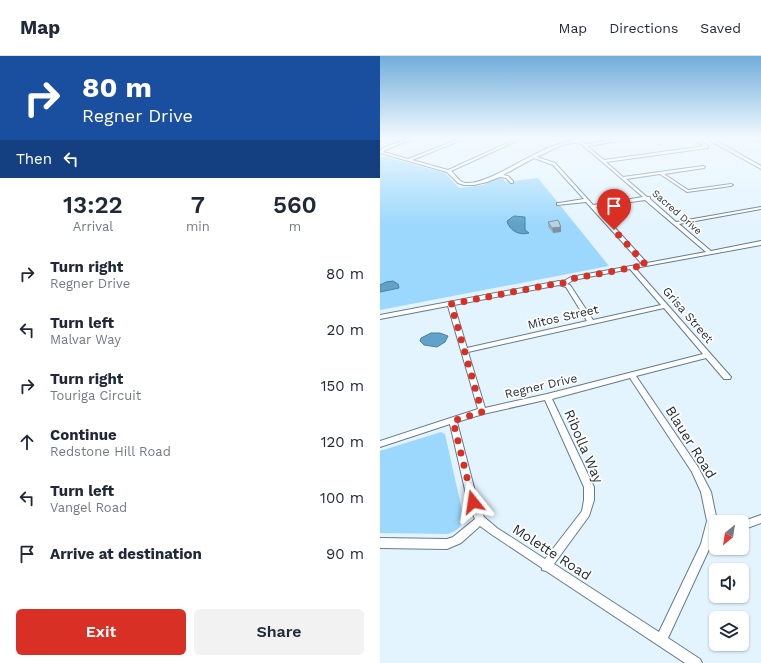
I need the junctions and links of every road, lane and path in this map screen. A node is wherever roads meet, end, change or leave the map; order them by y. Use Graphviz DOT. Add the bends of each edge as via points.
graph roads {
  1 [pos="435,167"];
  2 [pos="456,167"];
  3 [pos="513,167"];
  4 [pos="557,167"];
  5 [pos="611,167"];
  6 [pos="701,167"];
  7 [pos="448,171"];
  8 [pos="661,173"];
  9 [pos="498,175"];
  10 [pos="623,178"];
  11 [pos="512,182"];
  12 [pos="731,185"];
  13 [pos="648,198"];
  14 [pos="587,200"];
  15 [pos="559,204"];
  16 [pos="593,206"];
  17 [pos="761,208"];
  18 [pos="676,222"];
  19 [pos="761,243"];
  20 [pos="710,253"];
  21 [pos="646,265"];
  22 [pos="632,268"];
  23 [pos="564,283"];
  24 [pos="451,304"];
  25 [pos="665,306"];
  26 [pos="380,317"];
  27 [pos="591,322"];
  28 [pos="465,351"];
  29 [pos="708,355"];
  30 [pos="632,375"];
  31 [pos="727,377"];
  32 [pos="548,397"];
  33 [pos="482,412"];
  34 [pos="453,421"];
  35 [pos="380,444"];
  36 [pos="713,515"];
  37 [pos="761,519"];
  38 [pos="480,520"];
  39 [pos="749,523"];
  40 [pos="709,537"];
  41 [pos="380,543"];
  42 [pos="546,566"];
  43 [pos="661,640"];
  44 [pos="696,663"];
  1 -- 7 [label="street"];
  2 -- 7 [label="street"];
  3 -- 9 [label="street"];
  4 -- 14 [label="street"];
  5 -- 10 [label="street, Sacred Drive"];
  6 -- 8 [label="street"];
  7 -- 9 [label="street" via="461,184 482,182"];
  8 -- 10 [label="street"];
  8 -- 12 [label="street" via="687,191"];
  9 -- 11 [label="street" via="507,177"];
  10 -- 13 [label="street, Sacred Drive"];
  13 -- 16 [label="street"];
  13 -- 18 [label="street, Sacred Drive"];
  14 -- 15 [label="street"];
  14 -- 16 [label="street"];
  16 -- 21 [label="street"];
  17 -- 18 [label="street"];
  18 -- 20 [label="street, Sacred Drive"];
  19 -- 20 [label="street"];
  20 -- 21 [label="street"];
  21 -- 22 [label="street"];
  22 -- 23 [label="street" via="571,279"];
  22 -- 25 [label="street, Grisa Street"];
  23 -- 24 [label="street"];
  23 -- 27 [label="street"];
  24 -- 26 [label="street"];
  24 -- 28 [label="street"];
  25 -- 27 [label="street, Mitos Street"];
  25 -- 29 [label="street, Grisa Street"];
  27 -- 28 [label="street, Mitos Street"];
  28 -- 33 [label="street"];
  29 -- 30 [label="street, Regner Drive"];
  29 -- 31 [label="street, Grisa Street"];
  30 -- 32 [label="street, Regner Drive"];
  30 -- 36 [label="street, Blauer Road" via="695,470"];
  32 -- 33 [label="street, Regner Drive"];
  32 -- 42 [label="street, Ribolla Way" via="589,487 589,494 586,513"];
  33 -- 34 [label="street, Regner Drive"];
  34 -- 35 [label="street, Regner Drive"];
  34 -- 38 [label="street" via="473,502"];
  37 -- 39 [label="street"];
  38 -- 41 [label="street" via="457,540 447,544"];
  38 -- 42 [label="street, Molette Road"];
  40 -- 43 [label="street, Blauer Road"];
  42 -- 43 [label="street, Molette Road"];
  43 -- 44 [label="street, Molette Road"];
}
